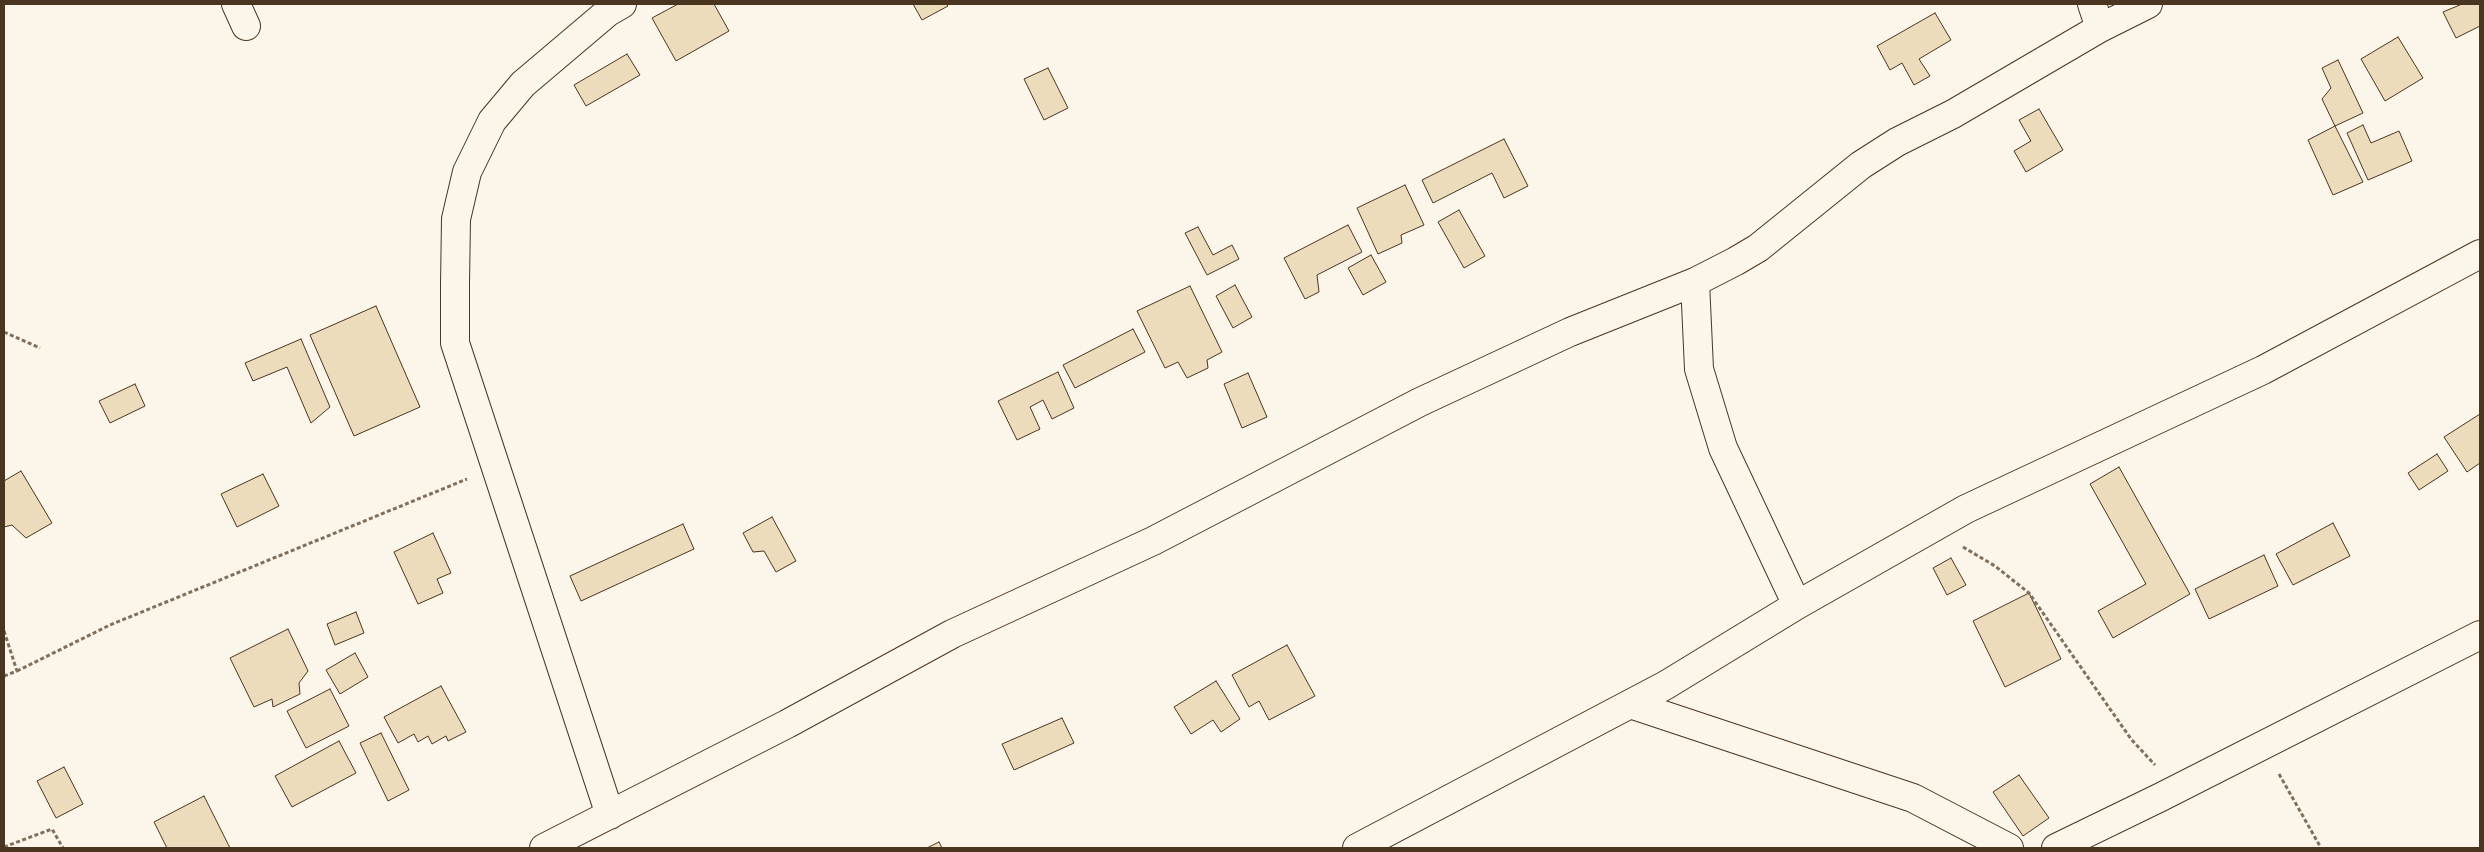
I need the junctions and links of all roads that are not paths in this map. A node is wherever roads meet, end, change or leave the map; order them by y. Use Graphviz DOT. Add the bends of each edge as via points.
graph roads {
  1 [pos="622,4"];
  2 [pos="2148,4"];
  3 [pos="2096,16"];
  4 [pos="2480,254"];
  5 [pos="1695,282"];
  6 [pos="1797,605"];
  7 [pos="2480,635"];
  8 [pos="1630,704"];
  9 [pos="610,815"];
  10 [pos="544,848"];
  11 [pos="1357,848"];
  12 [pos="2009,848"];
  13 [pos="2056,848"];
  1 -- 9 [label="street" via="608,12 523,84 492,121 467,172 456,219 455,343"];
  2 -- 3 [label="street"];
  3 -- 5 [label="street" via="1953,114 1897,142 1861,166 1758,248"];
  4 -- 6 [label="street" via="2263,370 1966,509"];
  5 -- 6 [label="street" via="1699,369 1723,448"];
  5 -- 9 [label="street" via="1570,332 1420,402 1153,540 952,634"];
  6 -- 8 [label="street"];
  7 -- 13 [label="street"];
  8 -- 11 [label="street"];
  8 -- 12 [label="street" via="1913,798"];
  9 -- 10 [label="street"];
}
